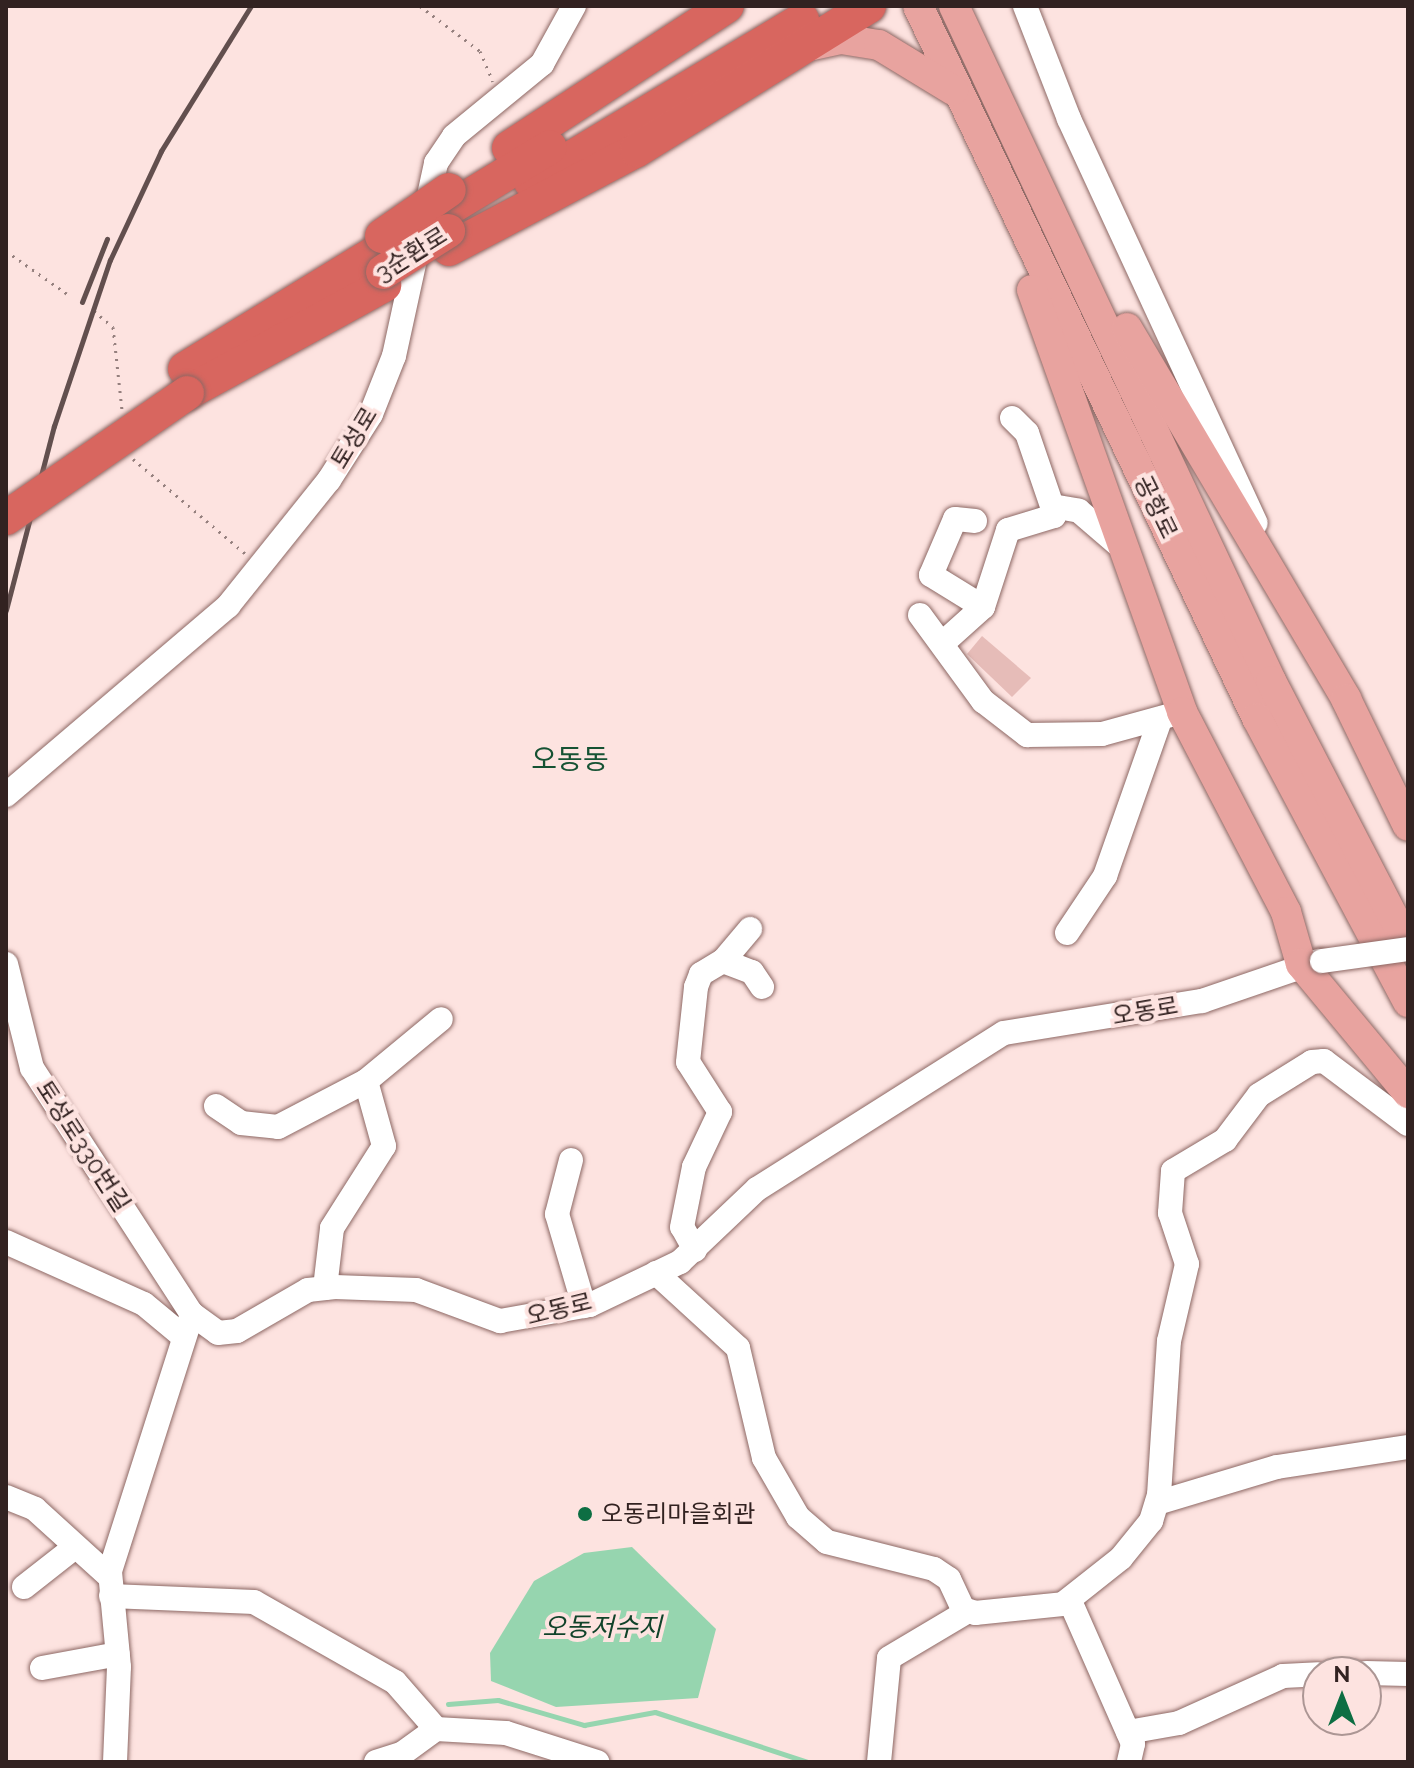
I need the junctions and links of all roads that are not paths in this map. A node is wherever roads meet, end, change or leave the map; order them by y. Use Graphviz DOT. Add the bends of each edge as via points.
graph roads {
  1 [pos="574,6"];
  2 [pos="727,6"];
  3 [pos="783,6"];
  4 [pos="918,6"];
  5 [pos="954,6"];
  6 [pos="969,6"];
  7 [pos="1025,6"];
  8 [pos="852,8"];
  9 [pos="973,47"];
  10 [pos="799,49"];
  11 [pos="961,99"];
  12 [pos="1015,136"];
  13 [pos="981,141"];
  14 [pos="448,220"];
  15 [pos="383,260"];
  16 [pos="195,371"];
  17 [pos="1012,418"];
  18 [pos="6,489"];
  19 [pos="1052,506"];
  20 [pos="6,518"];
  21 [pos="975,521"];
  22 [pos="1122,548"];
  23 [pos="1281,584"];
  24 [pos="983,607"];
  25 [pos="920,615"];
  26 [pos="944,642"];
  27 [pos="1170,718"];
  28 [pos="6,795"];
  29 [pos="1408,826"];
  30 [pos="750,929"];
  31 [pos="1067,933"];
  32 [pos="1408,947"];
  33 [pos="723,961"];
  34 [pos="1311,962"];
  35 [pos="6,964"];
  36 [pos="762,987"];
  37 [pos="1408,1002"];
  38 [pos="441,1019"];
  39 [pos="366,1081"];
  40 [pos="1408,1093"];
  41 [pos="216,1106"];
  42 [pos="1408,1124"];
  43 [pos="571,1160"];
  44 [pos="6,1242"];
  45 [pos="695,1250"];
  46 [pos="656,1273"];
  47 [pos="325,1288"];
  48 [pos="584,1306"];
  49 [pos="186,1324"];
  50 [pos="1408,1447"];
  51 [pos="6,1497"];
  52 [pos="1157,1503"];
  53 [pos="75,1547"];
  54 [pos="111,1586"];
  55 [pos="24,1587"];
  56 [pos="1070,1601"];
  57 [pos="968,1611"];
  58 [pos="118,1654"];
  59 [pos="42,1668"];
  60 [pos="1382,1673"];
  61 [pos="1408,1674"];
  62 [pos="1302,1675"];
  63 [pos="436,1729"];
  64 [pos="1128,1732"];
  65 [pos="115,1762"];
  66 [pos="376,1762"];
  67 [pos="597,1762"];
  68 [pos="879,1762"];
  69 [pos="1129,1762"];
  1 -- 28 [label="street, 토성로" via="550,53 454,136 436,163 384,384 356,440 263,568 173,658"];
  2 -- 14 [label="highway"];
  3 -- 14 [label="highway, 3순환로"];
  4 -- 11 [label="main road, 공항로"];
  5 -- 9 [label="main road, 공항로"];
  6 -- 9 [label="main road"];
  7 -- 23 [label="street"];
  8 -- 10 [label="highway"];
  8 -- 14 [label="highway, 3순환로"];
  9 -- 12 [label="main road, 공항로"];
  10 -- 11 [label="main road" via="841,39 879,45 921,65"];
  10 -- 14 [label="highway" via="637,150"];
  11 -- 13 [label="main road, 공항로"];
  12 -- 23 [label="main road"];
  12 -- 32 [label="main road, 공항로" via="1271,681"];
  13 -- 22 [label="main road"];
  13 -- 37 [label="main road, 공항로" via="1257,718"];
  14 -- 15 [label="highway"];
  14 -- 15 [label="highway, bridge"];
  15 -- 16 [label="highway"];
  15 -- 16 [label="highway, 3순환로"];
  16 -- 18 [label="highway, 3순환로"];
  16 -- 20 [label="highway, 3순환로, bridge"];
  17 -- 19 [label="street" via="1027,433"];
  19 -- 22 [label="street" via="1079,511"];
  19 -- 24 [label="street" via="1054,516 1008,530"];
  21 -- 24 [label="street" via="955,519 931,575"];
  22 -- 27 [label="main road"];
  23 -- 29 [label="main road"];
  24 -- 26 [label="street"];
  25 -- 26 [label="street"];
  26 -- 27 [label="street" via="983,701 1027,735 1060,739"];
  27 -- 31 [label="street" via="1105,876"];
  27 -- 34 [label="main road"];
  30 -- 33 [label="street"];
  32 -- 34 [label="street, 오동로, bridge"];
  33 -- 36 [label="street" via="752,972"];
  33 -- 45 [label="street" via="701,974 689,1043 690,1073 720,1112 694,1167 682,1227"];
  34 -- 40 [label="main road"];
  34 -- 45 [label="street, 오동로" via="1202,1001 1004,1033 757,1189"];
  35 -- 49 [label="street, 토성로330번길" via="32,1068"];
  38 -- 39 [label="street"];
  39 -- 41 [label="street" via="278,1127 241,1123"];
  39 -- 47 [label="street" via="384,1146 332,1228"];
  42 -- 52 [label="street" via="1324,1061 1299,1067 1259,1095 1225,1140 1173,1171 1170,1213 1187,1264 1169,1341 1168,1438"];
  43 -- 48 [label="street" via="557,1214"];
  44 -- 49 [label="street, 오동로"];
  45 -- 46 [label="street, 오동로"];
  46 -- 48 [label="street, 오동로"];
  46 -- 57 [label="street" via="738,1348 764,1458 798,1517 838,1547 943,1573"];
  47 -- 48 [label="street, 오동로" via="416,1290 500,1321"];
  47 -- 49 [label="street, 오동로" via="308,1290 237,1331 218,1333"];
  49 -- 54 [label="street"];
  50 -- 52 [label="street" via="1336,1464 1277,1467"];
  51 -- 53 [label="street" via="35,1509"];
  52 -- 56 [label="street" via="1121,1558"];
  53 -- 54 [label="street"];
  53 -- 55 [label="street"];
  54 -- 58 [label="street"];
  54 -- 63 [label="street" via="254,1602 395,1682"];
  56 -- 57 [label="street"];
  56 -- 64 [label="street"];
  57 -- 68 [label="street" via="889,1658"];
  58 -- 59 [label="street"];
  58 -- 65 [label="street"];
  60 -- 61 [label="street"];
  62 -- 64 [label="street" via="1283,1676 1179,1723"];
  63 -- 66 [label="street" via="403,1753"];
  63 -- 67 [label="street" via="506,1733"];
  64 -- 69 [label="street"];
}
